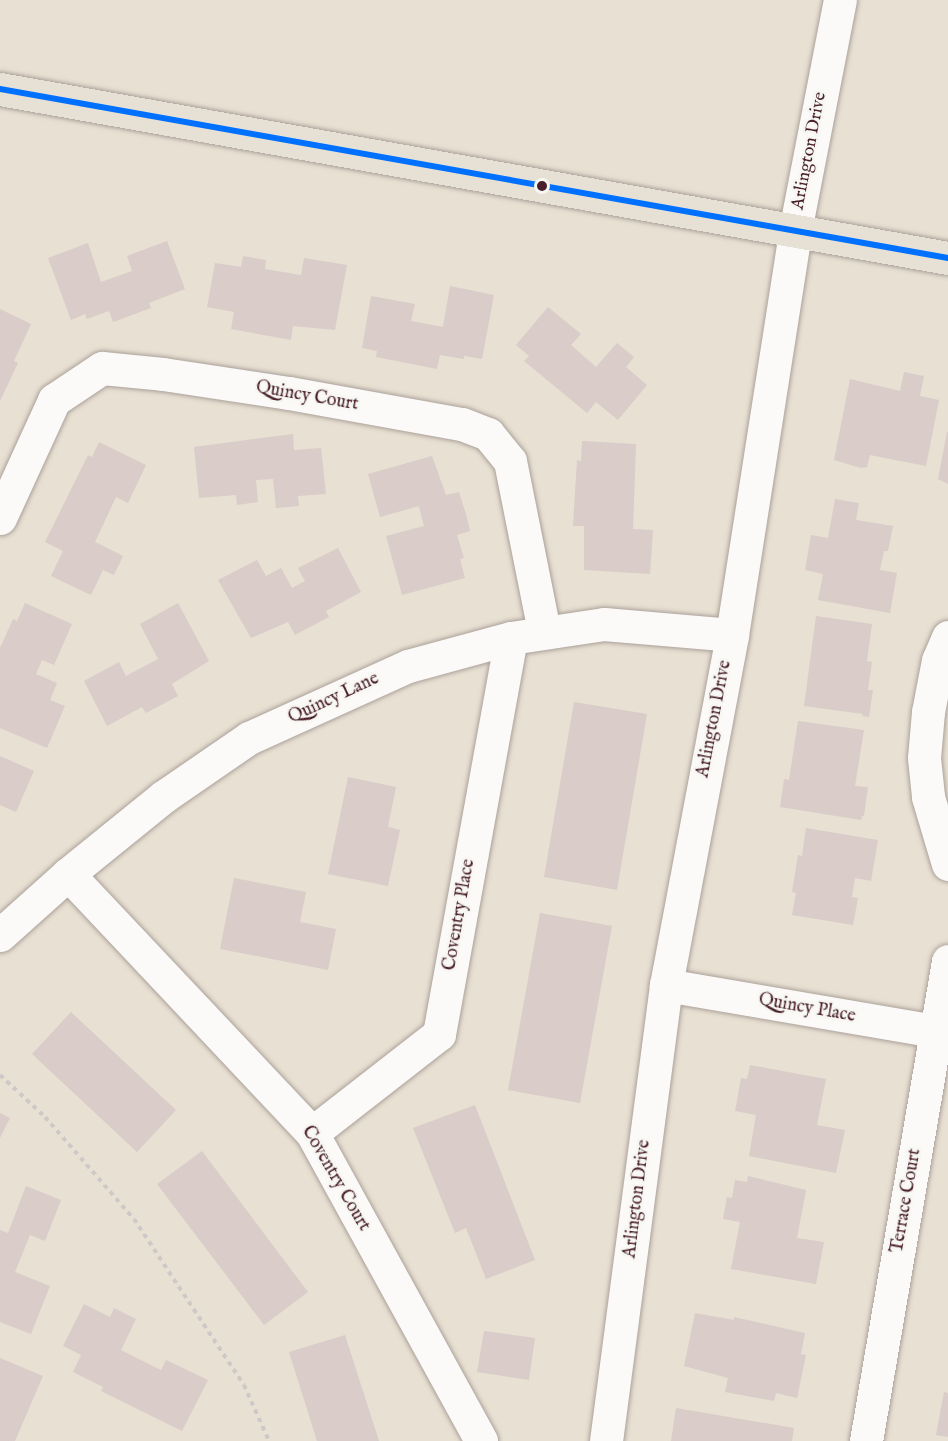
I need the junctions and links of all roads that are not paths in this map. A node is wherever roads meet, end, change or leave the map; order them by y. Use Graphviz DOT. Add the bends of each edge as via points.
graph roads {
  1 [pos="840,0"];
  2 [pos="0,89"];
  3 [pos="795,231"];
  4 [pos="948,258"];
  5 [pos="0,518"];
  6 [pos="544,631"];
  7 [pos="732,635"];
  8 [pos="948,637"];
  9 [pos="511,638"];
  10 [pos="948,864"];
  11 [pos="68,874"];
  12 [pos="0,935"];
  13 [pos="948,961"];
  14 [pos="666,985"];
  15 [pos="942,1032"];
  16 [pos="312,1133"];
  17 [pos="481,1441"];
  18 [pos="606,1441"];
  19 [pos="866,1441"];
  1 -- 3 [label="street, Arlington Drive"];
  2 -- 3 [label="main road"];
  3 -- 4 [label="main road"];
  3 -- 7 [label="street, Arlington Drive"];
  5 -- 6 [label="street, Quincy Court" via="54,400 102,368 197,379 462,424 488,434 510,461"];
  6 -- 7 [label="street, Quincy Lane" via="604,624"];
  6 -- 9 [label="street, Quincy Lane"];
  7 -- 14 [label="street, Arlington Drive"];
  8 -- 10 [label="street" via="938,660 924,758 928,797"];
  9 -- 11 [label="street, Quincy Lane" via="408,666 249,738 163,796"];
  9 -- 16 [label="street, Coventry Place" via="439,1034"];
  11 -- 12 [label="street, Quincy Lane"];
  11 -- 16 [label="street, Coventry Court"];
  13 -- 15 [label="street, Terrace Court"];
  14 -- 15 [label="street, Quincy Place"];
  14 -- 18 [label="street, Arlington Drive"];
  15 -- 19 [label="street, Terrace Court"];
  16 -- 17 [label="street, Coventry Court"];
}
